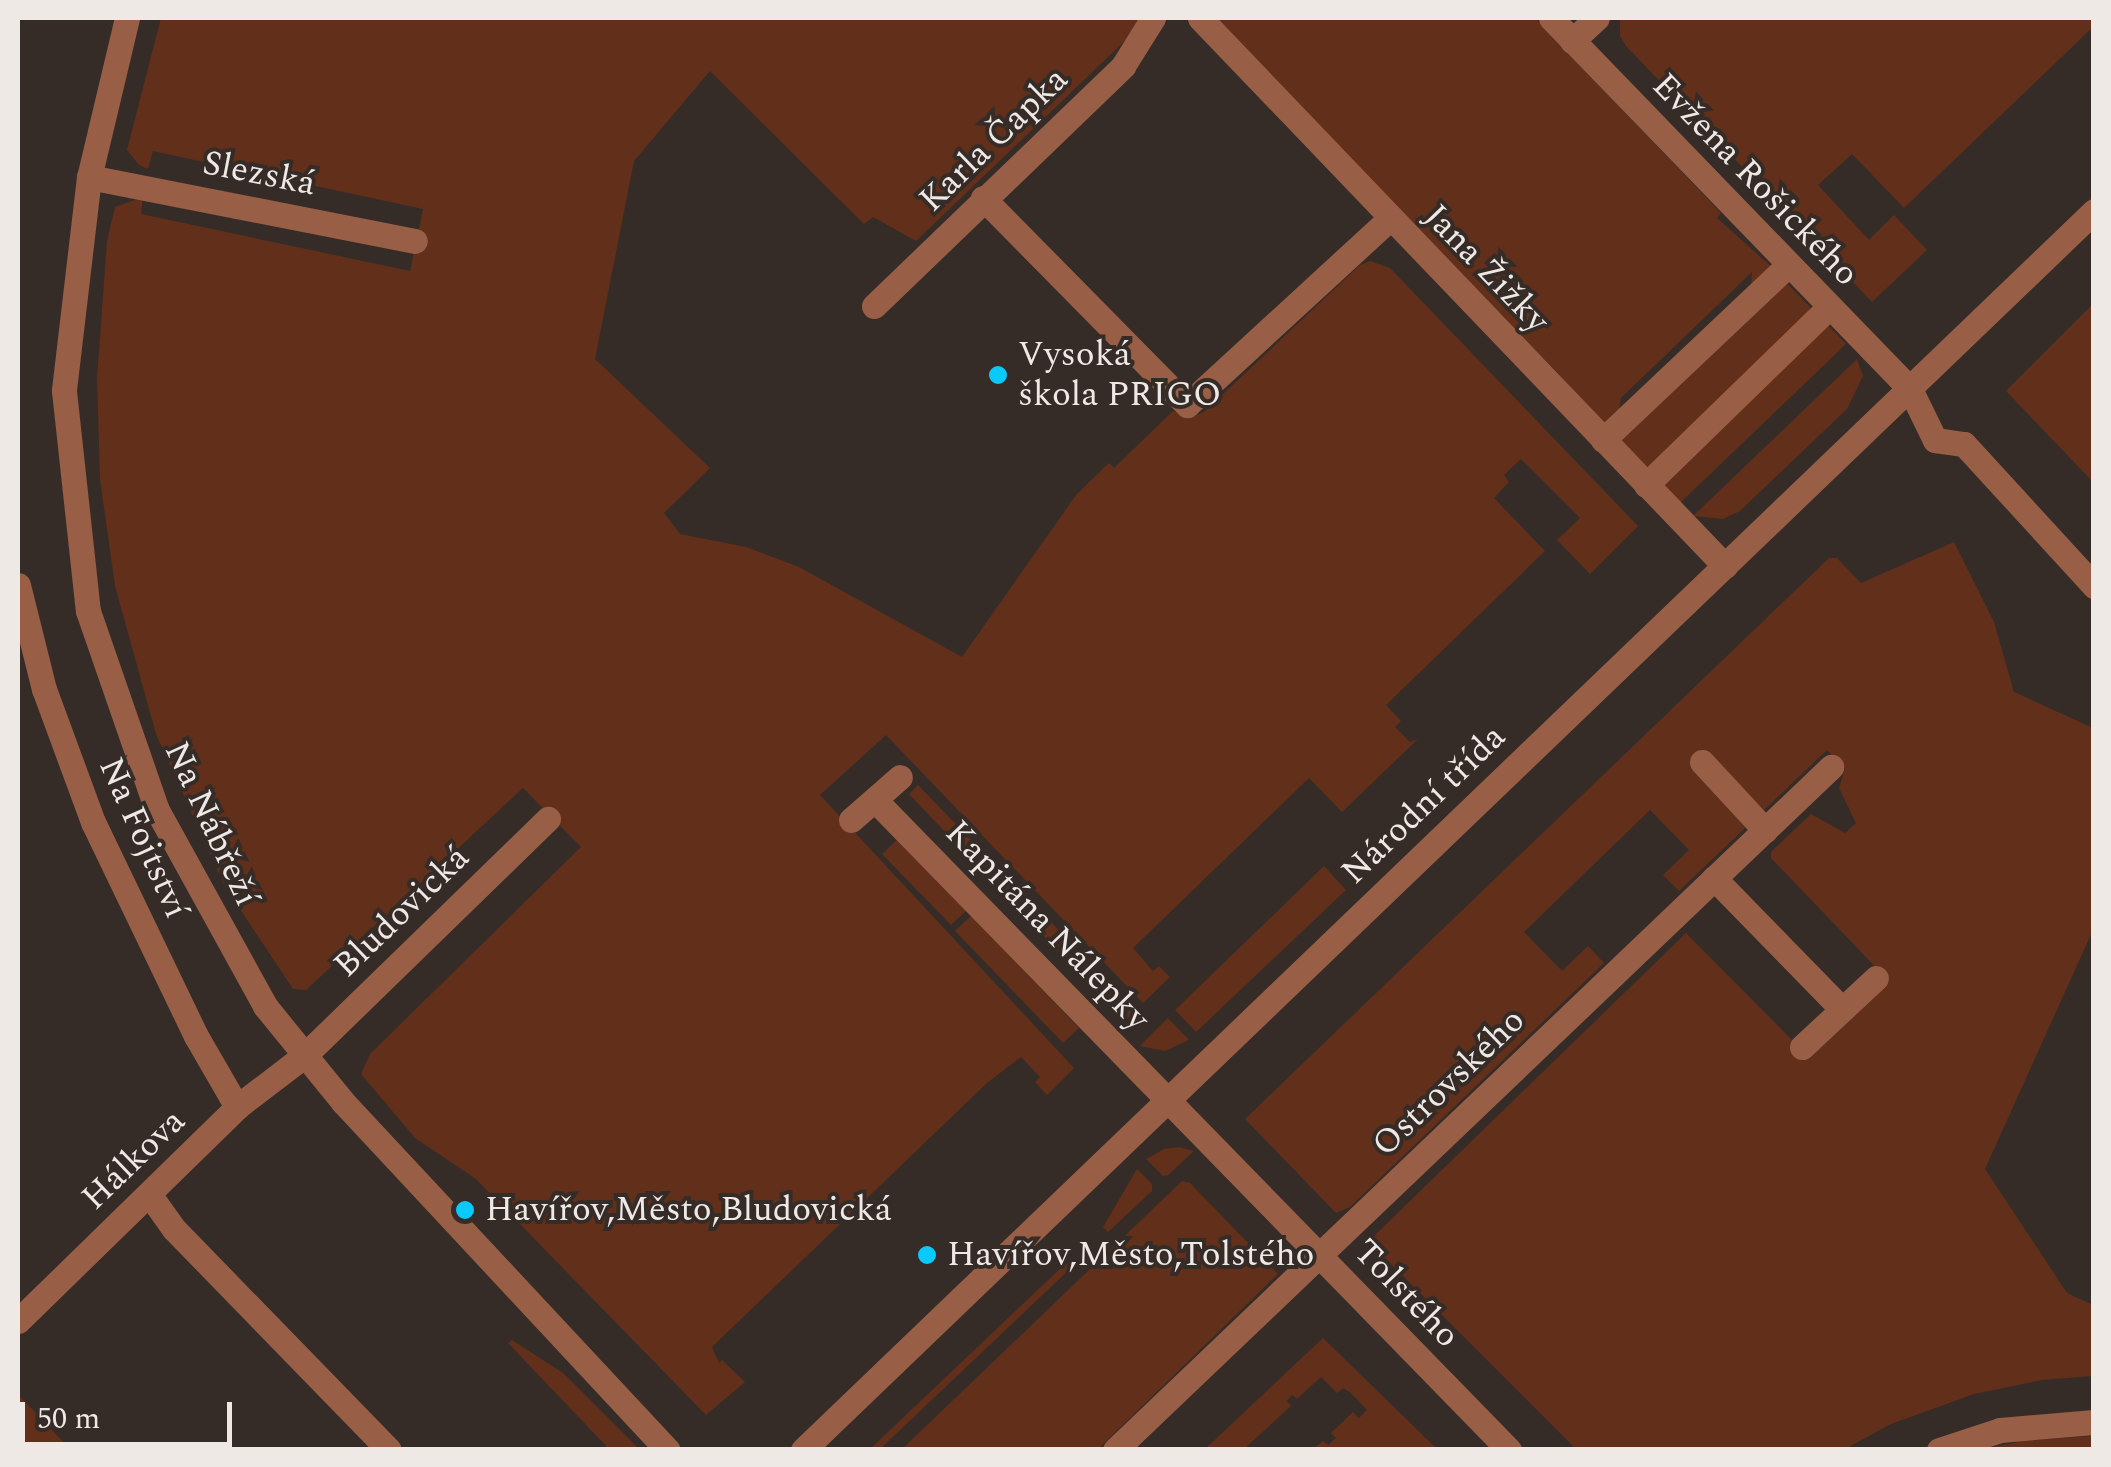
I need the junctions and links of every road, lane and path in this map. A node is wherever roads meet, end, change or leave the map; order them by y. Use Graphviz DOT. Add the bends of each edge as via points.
graph roads {
  1 [pos="128,18"];
  2 [pos="1153,18"];
  3 [pos="1200,18"];
  4 [pos="1551,18"];
  5 [pos="1597,18"];
  6 [pos="1572,41"];
  7 [pos="89,177"];
  8 [pos="983,198"];
  9 [pos="2094,211"];
  10 [pos="1389,219"];
  11 [pos="415,241"];
  12 [pos="1788,265"];
  13 [pos="874,306"];
  14 [pos="1829,308"];
  15 [pos="1910,389"];
  16 [pos="1603,440"];
  17 [pos="1646,485"];
  18 [pos="1726,566"];
  19 [pos="18,585"];
  20 [pos="2094,586"];
  21 [pos="1702,762"];
  22 [pos="1831,768"];
  23 [pos="900,776"];
  24 [pos="875,800"];
  25 [pos="548,820"];
  26 [pos="851,820"];
  27 [pos="1764,830"];
  28 [pos="1714,878"];
  29 [pos="1876,978"];
  30 [pos="1842,1009"];
  31 [pos="1802,1047"];
  32 [pos="305,1056"];
  33 [pos="1170,1102"];
  34 [pos="237,1107"];
  35 [pos="149,1194"];
  36 [pos="1319,1255"];
  37 [pos="18,1321"];
  38 [pos="2094,1422"];
  39 [pos="390,1450"];
  40 [pos="668,1450"];
  41 [pos="803,1450"];
  42 [pos="1115,1450"];
  43 [pos="1508,1450"];
  44 [pos="1938,1450"];
  1 -- 7 [label="street, Na Nábřeží"];
  2 -- 8 [label="street, Karla Čapka" via="1123,66"];
  3 -- 10 [label="street, Jana Žižky"];
  4 -- 6 [label="street, Evžena Rošického"];
  5 -- 6 [label="street"];
  6 -- 12 [label="street, Evžena Rošického"];
  7 -- 11 [label="street, Slezská"];
  7 -- 32 [label="street, Na Nábřeží" via="64,391 88,611 157,810 266,1006"];
  8 -- 10 [label="street" via="1188,406"];
  8 -- 13 [label="street, Karla Čapka"];
  9 -- 15 [label="street, Národní třída"];
  10 -- 16 [label="street, Jana Žižky"];
  12 -- 14 [label="street, Evžena Rošického"];
  12 -- 16 [label="street"];
  14 -- 15 [label="street, Evžena Rošického"];
  14 -- 17 [label="street"];
  15 -- 18 [label="street, Národní třída"];
  15 -- 20 [label="street, Evžena Rošického" via="1935,440 1964,444"];
  16 -- 17 [label="street, Jana Žižky"];
  17 -- 18 [label="street, Jana Žižky"];
  18 -- 33 [label="street, Národní třída"];
  19 -- 34 [label="street, Na Fojtství" via="44,689 93,822"];
  21 -- 27 [label="street"];
  22 -- 27 [label="street, Ostrovského"];
  23 -- 24 [label="street"];
  24 -- 26 [label="street"];
  24 -- 33 [label="street, Kapitána Nálepky"];
  25 -- 32 [label="street, Bludovická"];
  27 -- 28 [label="street, Ostrovského"];
  28 -- 30 [label="street"];
  28 -- 36 [label="street, Ostrovského"];
  29 -- 30 [label="street"];
  30 -- 31 [label="street"];
  32 -- 34 [label="street, Hálkova"];
  32 -- 40 [label="street, Na Nábřeží"];
  33 -- 36 [label="street, Tolstého"];
  33 -- 41 [label="street, Národní třída"];
  34 -- 35 [label="street, Hálkova"];
  35 -- 37 [label="street, Hálkova"];
  35 -- 39 [label="street" via="174,1229"];
  36 -- 42 [label="street, Ostrovského"];
  36 -- 43 [label="street, Tolstého"];
  38 -- 44 [label="street" via="2000,1430"];
}
